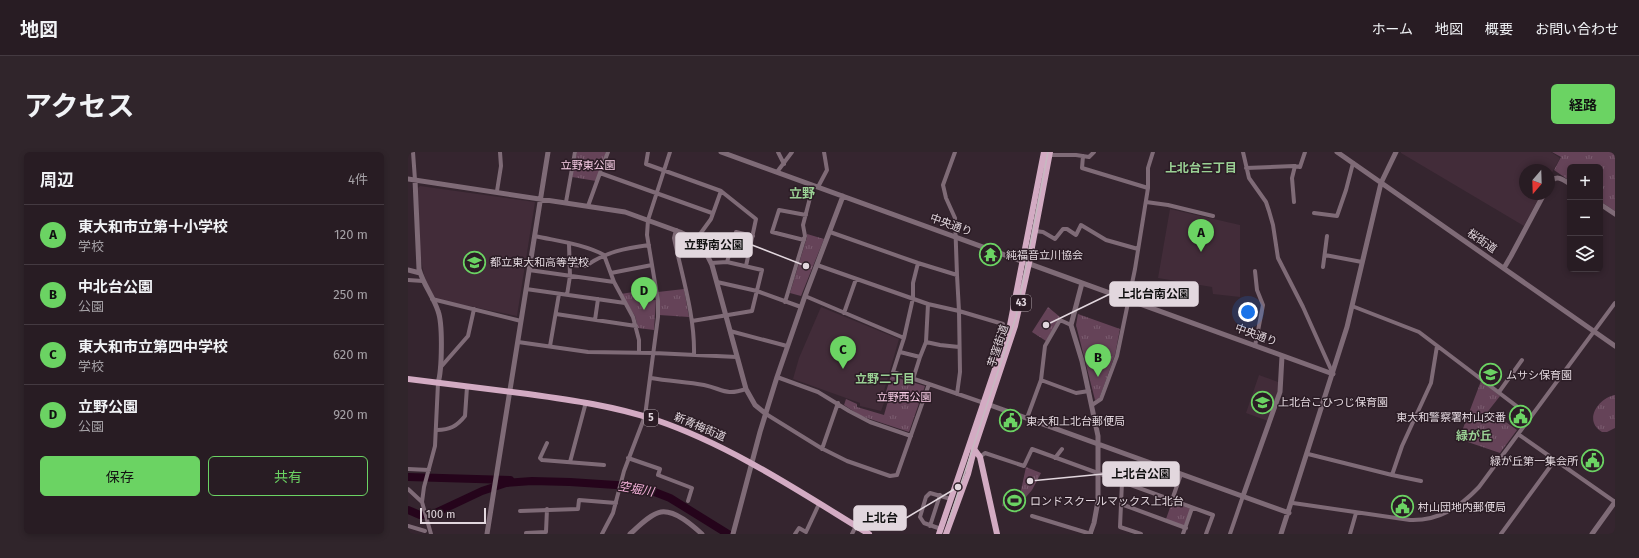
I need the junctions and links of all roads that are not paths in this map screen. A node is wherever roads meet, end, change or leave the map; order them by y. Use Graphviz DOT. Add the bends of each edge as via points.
graph roads {
  1 [pos="413,152"];
  2 [pos="500,152"];
  3 [pos="548,152"];
  4 [pos="575,152"];
  5 [pos="608,152"];
  6 [pos="648,152"];
  7 [pos="670,152"];
  8 [pos="722,152"];
  9 [pos="778,152"];
  10 [pos="792,152"];
  11 [pos="824,152"];
  12 [pos="955,152"];
  13 [pos="1094,152"];
  14 [pos="1152,152"];
  15 [pos="1243,152"];
  16 [pos="1305,152"];
  17 [pos="1337,152"];
  18 [pos="1396,152"];
  19 [pos="1048,153"];
  20 [pos="1083,156"];
  21 [pos="1353,163"];
  22 [pos="784,164"];
  23 [pos="1295,166"];
  24 [pos="1246,168"];
  25 [pos="664,170"];
  26 [pos="777,172"];
  27 [pos="600,173"];
  28 [pos="1555,177"];
  29 [pos="408,179"];
  30 [pos="415,180"];
  31 [pos="1567,182"];
  32 [pos="1381,183"];
  33 [pos="815,186"];
  34 [pos="1148,188"];
  35 [pos="721,191"];
  36 [pos="497,192"];
  37 [pos="656,193"];
  38 [pos="843,196"];
  39 [pos="541,199"];
  40 [pos="1541,200"];
  41 [pos="566,202"];
  42 [pos="1146,202"];
  43 [pos="1294,202"];
  44 [pos="588,206"];
  45 [pos="1603,206"];
  46 [pos="712,213"];
  47 [pos="1314,213"];
  48 [pos="1615,214"];
  49 [pos="806,215"];
  50 [pos="1213,216"];
  51 [pos="648,220"];
  52 [pos="676,230"];
  53 [pos="1035,231"];
  54 [pos="830,232"];
  55 [pos="535,236"];
  56 [pos="753,236"];
  57 [pos="1327,236"];
  58 [pos="956,237"];
  59 [pos="804,240"];
  60 [pos="695,241"];
  61 [pos="569,244"];
  62 [pos="649,245"];
  63 [pos="1138,249"];
  64 [pos="1325,255"];
  65 [pos="604,256"];
  66 [pos="727,262"];
  67 [pos="1026,262"];
  68 [pos="1362,262"];
  69 [pos="711,263"];
  70 [pos="918,263"];
  71 [pos="569,265"];
  72 [pos="652,265"];
  73 [pos="817,265"];
  74 [pos="746,266"];
  75 [pos="1323,267"];
  76 [pos="1504,268"];
  77 [pos="408,270"];
  78 [pos="529,270"];
  79 [pos="1255,272"];
  80 [pos="420,273"];
  81 [pos="611,273"];
  82 [pos="957,275"];
  83 [pos="570,276"];
  84 [pos="856,279"];
  85 [pos="408,280"];
  86 [pos="423,281"];
  87 [pos="614,282"];
  88 [pos="717,282"];
  89 [pos="1082,283"];
  90 [pos="526,289"];
  91 [pos="757,291"];
  92 [pos="559,294"];
  93 [pos="568,295"];
  94 [pos="805,296"];
  95 [pos="913,298"];
  96 [pos="598,299"];
  97 [pos="432,300"];
  98 [pos="1128,300"];
  99 [pos="785,302"];
  100 [pos="625,303"];
  101 [pos="1615,303"];
  102 [pos="928,304"];
  103 [pos="1352,306"];
  104 [pos="801,308"];
  105 [pos="474,309"];
  106 [pos="959,311"];
  107 [pos="844,313"];
  108 [pos="556,314"];
  109 [pos="725,314"];
  110 [pos="595,320"];
  111 [pos="521,321"];
  112 [pos="692,321"];
  113 [pos="1003,324"];
  114 [pos="1071,325"];
  115 [pos="636,326"];
  116 [pos="730,331"];
  117 [pos="1594,332"];
  118 [pos="904,338"];
  119 [pos="518,342"];
  120 [pos="926,342"];
  121 [pos="550,346"];
  122 [pos="787,346"];
  123 [pos="1255,346"];
  124 [pos="1437,346"];
  125 [pos="1615,346"];
  126 [pos="959,347"];
  127 [pos="900,352"];
  128 [pos="639,353"];
  129 [pos="654,353"];
  130 [pos="694,354"];
  131 [pos="1282,356"];
  132 [pos="737,357"];
  133 [pos="920,357"];
  134 [pos="1522,360"];
  135 [pos="440,368"];
  136 [pos="1333,374"];
  137 [pos="777,377"];
  138 [pos="651,378"];
  139 [pos="913,378"];
  140 [pos="408,379"];
  141 [pos="1041,380"];
  142 [pos="438,383"];
  143 [pos="929,384"];
  144 [pos="467,387"];
  145 [pos="746,388"];
  146 [pos="1089,391"];
  147 [pos="509,392"];
  148 [pos="1498,392"];
  149 [pos="957,394"];
  150 [pos="586,402"];
  151 [pos="838,403"];
  152 [pos="986,404"];
  153 [pos="1092,405"];
  154 [pos="766,414"];
  155 [pos="645,416"];
  156 [pos="1531,416"];
  157 [pos="1027,418"];
  158 [pos="437,430"];
  159 [pos="1518,434"];
  160 [pos="911,436"];
  161 [pos="547,443"];
  162 [pos="1099,444"];
  163 [pos="971,448"];
  164 [pos="822,449"];
  165 [pos="1062,449"];
  166 [pos="1308,454"];
  167 [pos="980,457"];
  168 [pos="628,458"];
  169 [pos="1055,458"];
  170 [pos="1555,460"];
  171 [pos="570,462"];
  172 [pos="752,464"];
  173 [pos="604,465"];
  174 [pos="408,469"];
  175 [pos="429,470"];
  176 [pos="1099,474"];
  177 [pos="1181,474"];
  178 [pos="1392,475"];
  179 [pos="1421,481"];
  180 [pos="1122,482"];
  181 [pos="408,489"];
  182 [pos="940,495"];
  183 [pos="1243,496"];
  184 [pos="951,499"];
  185 [pos="1172,500"];
  186 [pos="688,501"];
  187 [pos="422,502"];
  188 [pos="1615,502"];
  189 [pos="616,503"];
  190 [pos="1292,503"];
  191 [pos="819,504"];
  192 [pos="1121,504"];
  193 [pos="1192,508"];
  194 [pos="547,509"];
  195 [pos="520,511"];
  196 [pos="1289,513"];
  197 [pos="1356,513"];
  198 [pos="1032,516"];
  199 [pos="408,526"];
  200 [pos="856,526"];
  201 [pos="930,526"];
  202 [pos="430,528"];
  203 [pos="1186,528"];
  204 [pos="733,532"];
  205 [pos="942,532"];
  206 [pos="424,533"];
  207 [pos="526,533"];
  208 [pos="432,534"];
  209 [pos="487,534"];
  210 [pos="602,534"];
  211 [pos="630,534"];
  212 [pos="702,534"];
  213 [pos="795,534"];
  214 [pos="852,534"];
  215 [pos="869,534"];
  216 [pos="997,534"];
  217 [pos="1090,534"];
  218 [pos="1141,534"];
  219 [pos="1183,534"];
  220 [pos="1206,534"];
  221 [pos="1230,534"];
  222 [pos="1282,534"];
  223 [pos="1350,534"];
  224 [pos="1501,534"];
  225 [pos="1592,534"];
  1 -- 30 [label="street"];
  2 -- 36 [label="street" via="501,166"];
  3 -- 39 [label="street"];
  4 -- 41 [label="street"];
  5 -- 27 [label="street"];
  6 -- 25 [label="street" via="646,164"];
  7 -- 25 [label="street"];
  8 -- 26 [label="street, 中央通り"];
  9 -- 22 [label="street"];
  10 -- 22 [label="street"];
  11 -- 33 [label="street" via="827,170"];
  12 -- 58 [label="street" via="943,185 955,218"];
  13 -- 20 [label="street" via="1089,157"];
  14 -- 34 [label="street" via="1148,168"];
  15 -- 24 [label="street"];
  16 -- 23 [label="street" via="1300,167"];
  17 -- 21 [label="street, 桜街道"];
  18 -- 32 [label="street"];
  19 -- 20 [label="street"];
  19 -- 53 [label="main road, 芋窪街道 / 43"];
  19 -- 67 [label="main road, 芋窪街道 / 43"];
  20 -- 34 [label="street" via="1082,168"];
  21 -- 32 [label="street, 桜街道"];
  21 -- 47 [label="street" via="1337,216"];
  22 -- 26 [label="street"];
  23 -- 24 [label="street"];
  23 -- 43 [label="street" via="1292,178"];
  24 -- 136 [label="street" via="1249,178 1266,202 1273,225 1278,258"];
  25 -- 35 [label="street"];
  25 -- 37 [label="street"];
  26 -- 33 [label="street, 中央通り"];
  27 -- 37 [label="street"];
  27 -- 44 [label="street"];
  28 -- 31 [label="street" via="1560,177"];
  29 -- 30 [label="street"];
  30 -- 36 [label="street"];
  30 -- 80 [label="street"];
  32 -- 68 [label="street"];
  32 -- 76 [label="street, 桜街道"];
  33 -- 38 [label="street, 中央通り"];
  33 -- 49 [label="street"];
  34 -- 42 [label="street"];
  35 -- 46 [label="street"];
  35 -- 56 [label="street" via="756,219"];
  36 -- 39 [label="street"];
  37 -- 46 [label="street"];
  37 -- 51 [label="street"];
  38 -- 54 [label="street"];
  38 -- 58 [label="street, 中央通り"];
  39 -- 41 [label="street"];
  39 -- 55 [label="street"];
  40 -- 76 [label="street"];
  41 -- 44 [label="street"];
  42 -- 50 [label="street"];
  42 -- 63 [label="street"];
  44 -- 51 [label="street" via="625,212"];
  45 -- 48 [label="street"];
  46 -- 60 [label="street" via="711,219"];
  49 -- 59 [label="street" via="803,225"];
  49 -- 59 [label="street" via="779,210 772,232"];
  51 -- 52 [label="street"];
  51 -- 62 [label="street"];
  52 -- 60 [label="street"];
  52 -- 112 [label="street" via="674,238"];
  53 -- 63 [label="street" via="1043,232 1055,240 1063,229 1076,235 1081,225 1106,240"];
  53 -- 67 [label="main road, 芋窪街道 / 43"];
  54 -- 70 [label="street"];
  54 -- 73 [label="street"];
  55 -- 61 [label="street"];
  55 -- 78 [label="street"];
  56 -- 66 [label="street" via="736,232"];
  56 -- 74 [label="street"];
  57 -- 64 [label="street"];
  58 -- 67 [label="street, 中央通り"];
  58 -- 82 [label="street"];
  59 -- 99 [label="street"];
  60 -- 69 [label="street"];
  61 -- 65 [label="street"];
  61 -- 71 [label="street"];
  62 -- 65 [label="street" via="619,249"];
  62 -- 72 [label="street"];
  63 -- 98 [label="street"];
  64 -- 68 [label="street"];
  64 -- 75 [label="street"];
  65 -- 71 [label="street" via="596,258 586,266"];
  65 -- 81 [label="street"];
  66 -- 69 [label="street"];
  66 -- 74 [label="street"];
  67 -- 89 [label="street, 中央通り"];
  67 -- 152 [label="main road, 芋窪街道 / 43"];
  68 -- 103 [label="street"];
  69 -- 88 [label="street"];
  70 -- 82 [label="street"];
  70 -- 95 [label="street" via="913,283"];
  71 -- 83 [label="street"];
  72 -- 81 [label="street"];
  72 -- 129 [label="street" via="658,301"];
  73 -- 84 [label="street"];
  73 -- 94 [label="street"];
  74 -- 91 [label="street" via="762,270"];
  76 -- 117 [label="street, 桜街道"];
  77 -- 80 [label="street"];
  78 -- 83 [label="street"];
  78 -- 90 [label="street"];
  79 -- 123 [label="street" via="1257,290 1263,304"];
  80 -- 86 [label="street"];
  81 -- 87 [label="street"];
  82 -- 106 [label="street"];
  83 -- 87 [label="street"];
  83 -- 93 [label="street"];
  84 -- 95 [label="street"];
  84 -- 107 [label="street"];
  85 -- 86 [label="street"];
  86 -- 97 [label="street"];
  87 -- 100 [label="street"];
  88 -- 91 [label="street"];
  88 -- 109 [label="street"];
  89 -- 98 [label="street, 中央通り"];
  89 -- 114 [label="street"];
  90 -- 92 [label="street"];
  90 -- 111 [label="street"];
  91 -- 99 [label="street"];
  91 -- 109 [label="street" via="752,311"];
  92 -- 93 [label="street"];
  92 -- 108 [label="street"];
  93 -- 96 [label="street"];
  94 -- 104 [label="street"];
  94 -- 107 [label="street"];
  95 -- 102 [label="street"];
  95 -- 118 [label="street"];
  96 -- 100 [label="street"];
  96 -- 110 [label="street"];
  97 -- 105 [label="street"];
  97 -- 135 [label="street" via="440,320"];
  98 -- 123 [label="street, 中央通り"];
  98 -- 153 [label="street" via="1118,356 1101,399"];
  99 -- 104 [label="street"];
  100 -- 115 [label="street"];
  101 -- 117 [label="street"];
  102 -- 106 [label="street"];
  102 -- 120 [label="street"];
  103 -- 124 [label="street" via="1419,332"];
  103 -- 136 [label="street"];
  104 -- 122 [label="street"];
  105 -- 111 [label="street"];
  105 -- 135 [label="street" via="468,336"];
  106 -- 113 [label="street"];
  106 -- 126 [label="street"];
  107 -- 118 [label="street"];
  108 -- 110 [label="street"];
  108 -- 121 [label="street"];
  109 -- 112 [label="street"];
  109 -- 116 [label="street"];
  110 -- 115 [label="street"];
  111 -- 119 [label="street"];
  112 -- 130 [label="street"];
  114 -- 141 [label="street" via="1060,320 1045,346"];
  114 -- 146 [label="street"];
  115 -- 128 [label="street"];
  116 -- 122 [label="street"];
  116 -- 132 [label="street"];
  117 -- 125 [label="street, 桜街道"];
  117 -- 156 [label="street"];
  118 -- 127 [label="street"];
  119 -- 121 [label="street"];
  119 -- 147 [label="street"];
  120 -- 126 [label="street"];
  120 -- 133 [label="street"];
  121 -- 128 [label="street" via="588,352"];
  122 -- 137 [label="street"];
  123 -- 131 [label="street, 中央通り"];
  124 -- 148 [label="street"];
  124 -- 178 [label="street" via="1431,383 1402,446"];
  126 -- 149 [label="street" via="960,372"];
  127 -- 133 [label="street"];
  127 -- 139 [label="street" via="893,372"];
  128 -- 129 [label="street"];
  129 -- 130 [label="street"];
  129 -- 138 [label="street"];
  130 -- 132 [label="street"];
  131 -- 136 [label="street, 中央通り"];
  131 -- 183 [label="street" via="1280,392"];
  132 -- 145 [label="street"];
  133 -- 139 [label="street"];
  134 -- 148 [label="street"];
  135 -- 142 [label="street"];
  136 -- 166 [label="street"];
  137 -- 151 [label="street" via="814,390"];
  137 -- 154 [label="street"];
  138 -- 145 [label="street" via="705,386 726,392"];
  138 -- 155 [label="street"];
  139 -- 143 [label="street"];
  140 -- 142 [label="main road, 新青梅街道 / 5"];
  141 -- 146 [label="street" via="1076,393"];
  141 -- 157 [label="street"];
  142 -- 144 [label="main road, 新青梅街道 / 5"];
  142 -- 158 [label="street"];
  143 -- 149 [label="street"];
  143 -- 160 [label="street"];
  144 -- 147 [label="main road, 新青梅街道 / 5"];
  144 -- 158 [label="street" via="465,416 450,429"];
  145 -- 154 [label="street" via="755,405"];
  146 -- 153 [label="street"];
  147 -- 150 [label="main road, 新青梅街道 / 5"];
  147 -- 209 [label="street"];
  148 -- 156 [label="street"];
  149 -- 152 [label="street"];
  150 -- 155 [label="main road, 新青梅街道 / 5"];
  150 -- 171 [label="street"];
  151 -- 160 [label="street" via="859,417"];
  151 -- 164 [label="street"];
  152 -- 157 [label="street"];
  152 -- 163 [label="main road, 芋窪街道 / 43"];
  153 -- 162 [label="street"];
  154 -- 164 [label="street"];
  154 -- 172 [label="street"];
  155 -- 168 [label="street"];
  155 -- 172 [label="main road, 新青梅街道 / 5" via="702,438"];
  156 -- 159 [label="street"];
  157 -- 162 [label="street"];
  158 -- 175 [label="street"];
  159 -- 170 [label="street"];
  159 -- 197 [label="street" via="1479,487 1454,509 1440,516 1420,520"];
  160 -- 164 [label="street" via="898,472 892,476"];
  161 -- 171 [label="street" via="540,458 542,460"];
  162 -- 176 [label="street"];
  162 -- 177 [label="street"];
  163 -- 167 [label="main road"];
  163 -- 184 [label="main road, 芋窪街道 / 43"];
  163 -- 205 [label="main road, 芋窪街道 / 43" via="968,474 950,523"];
  165 -- 169 [label="street"];
  166 -- 178 [label="street"];
  166 -- 190 [label="street"];
  167 -- 169 [label="street" via="985,453 1024,466 1032,449"];
  167 -- 216 [label="main road"];
  168 -- 186 [label="street" via="660,469 658,475 692,488"];
  168 -- 189 [label="street"];
  169 -- 176 [label="street"];
  170 -- 188 [label="street"];
  170 -- 224 [label="street"];
  171 -- 173 [label="street"];
  172 -- 191 [label="main road, 新青梅街道 / 5"];
  172 -- 204 [label="street"];
  174 -- 175 [label="street"];
  175 -- 187 [label="street"];
  176 -- 180 [label="street"];
  176 -- 217 [label="street" via="1098,501"];
  177 -- 183 [label="street"];
  177 -- 185 [label="street"];
  178 -- 179 [label="street"];
  180 -- 185 [label="street"];
  180 -- 192 [label="street"];
  181 -- 187 [label="street"];
  182 -- 184 [label="street"];
  182 -- 201 [label="street"];
  182 -- 201 [label="street" via="930,493 926,497 920,519"];
  183 -- 196 [label="street"];
  183 -- 221 [label="street"];
  184 -- 205 [label="main road, 芋窪街道 / 43"];
  185 -- 193 [label="street"];
  187 -- 202 [label="street"];
  188 -- 225 [label="street"];
  189 -- 194 [label="street" via="579,500 578,509"];
  189 -- 210 [label="street" via="614,513"];
  190 -- 196 [label="street"];
  190 -- 197 [label="street"];
  191 -- 200 [label="main road, 新青梅街道 / 5"];
  191 -- 213 [label="street" via="806,532 799,528"];
  192 -- 203 [label="street"];
  192 -- 218 [label="street" via="1120,526"];
  193 -- 203 [label="street"];
  193 -- 220 [label="street" via="1213,515"];
  194 -- 195 [label="street"];
  194 -- 207 [label="street" via="546,532"];
  196 -- 222 [label="street"];
  197 -- 223 [label="street"];
  198 -- 217 [label="street"];
  199 -- 206 [label="street"];
  200 -- 214 [label="street"];
  200 -- 215 [label="main road, 新青梅街道 / 5"];
  201 -- 205 [label="street"];
  202 -- 206 [label="street"];
  202 -- 208 [label="street"];
  203 -- 219 [label="street"];
  211 -- 212 [label="street" via="661,512 674,514"];
}
